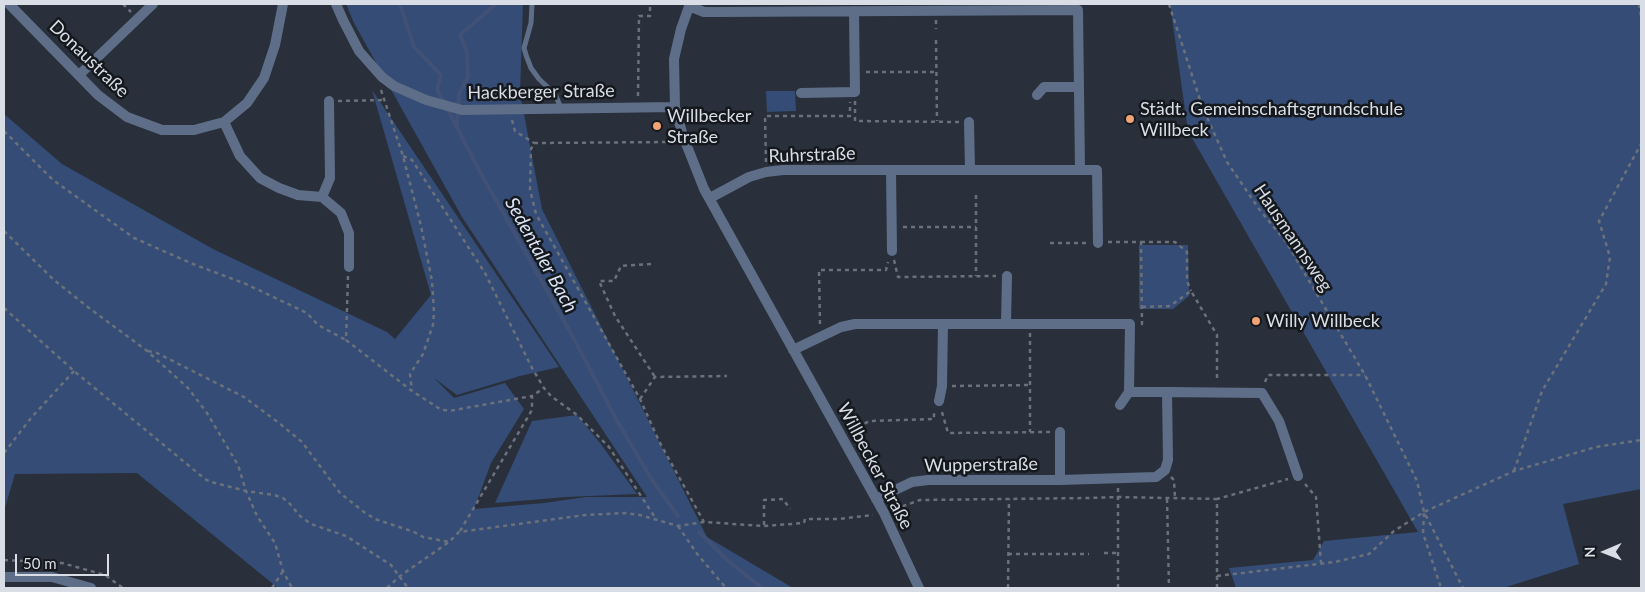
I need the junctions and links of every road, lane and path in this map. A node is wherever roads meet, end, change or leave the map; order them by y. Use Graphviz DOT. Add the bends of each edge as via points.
graph roads {
  1 [pos="9,4"];
  2 [pos="153,4"];
  3 [pos="283,4"];
  4 [pos="336,4"];
  5 [pos="532,4"];
  6 [pos="650,4"];
  7 [pos="1170,4"];
  8 [pos="1639,4"];
  9 [pos="690,5"];
  10 [pos="854,11"];
  11 [pos="1641,16"];
  12 [pos="936,40"];
  13 [pos="854,72"];
  14 [pos="937,72"];
  15 [pos="79,75"];
  16 [pos="1078,87"];
  17 [pos="852,92"];
  18 [pos="801,93"];
  19 [pos="1037,95"];
  20 [pos="329,101"];
  21 [pos="675,107"];
  22 [pos="638,108"];
  23 [pos="561,109"];
  24 [pos="504,110"];
  25 [pos="937,121"];
  26 [pos="224,122"];
  27 [pos="969,122"];
  28 [pos="4,131"];
  29 [pos="686,142"];
  30 [pos="534,143"];
  31 [pos="1641,144"];
  32 [pos="403,156"];
  33 [pos="891,170"];
  34 [pos="970,170"];
  35 [pos="1080,170"];
  36 [pos="766,172"];
  37 [pos="976,195"];
  38 [pos="322,197"];
  39 [pos="710,198"];
  40 [pos="892,227"];
  41 [pos="976,227"];
  42 [pos="4,231"];
  43 [pos="1098,242"];
  44 [pos="1141,242"];
  45 [pos="1050,243"];
  46 [pos="892,251"];
  47 [pos="651,264"];
  48 [pos="348,267"];
  49 [pos="976,276"];
  50 [pos="1007,276"];
  51 [pos="1191,291"];
  52 [pos="1142,307"];
  53 [pos="4,308"];
  54 [pos="943,324"];
  55 [pos="1006,324"];
  56 [pos="1130,324"];
  57 [pos="1030,325"];
  58 [pos="820,336"];
  59 [pos="346,340"];
  60 [pos="146,350"];
  61 [pos="793,350"];
  62 [pos="74,371"];
  63 [pos="1365,375"];
  64 [pos="727,376"];
  65 [pos="655,377"];
  66 [pos="1030,385"];
  67 [pos="942,386"];
  68 [pos="544,388"];
  69 [pos="412,391"];
  70 [pos="1129,392"];
  71 [pos="1167,392"];
  72 [pos="1217,392"];
  73 [pos="1262,393"];
  74 [pos="532,396"];
  75 [pos="640,399"];
  76 [pos="939,401"];
  77 [pos="1120,405"];
  78 [pos="1030,432"];
  79 [pos="1060,432"];
  80 [pos="842,438"];
  81 [pos="1641,440"];
  82 [pos="4,453"];
  83 [pos="1166,470"];
  84 [pos="1514,472"];
  85 [pos="1298,476"];
  86 [pos="1118,479"];
  87 [pos="1060,480"];
  88 [pos="246,491"];
  89 [pos="1118,497"];
  90 [pos="876,499"];
  91 [pos="1009,499"];
  92 [pos="1167,499"];
  93 [pos="1175,499"];
  94 [pos="1217,499"];
  95 [pos="790,509"];
  96 [pos="1424,512"];
  97 [pos="884,513"];
  98 [pos="657,520"];
  99 [pos="704,522"];
  100 [pos="678,526"];
  101 [pos="764,526"];
  102 [pos="459,532"];
  103 [pos="450,542"];
  104 [pos="1008,554"];
  105 [pos="1089,554"];
  106 [pos="1104,554"];
  107 [pos="1118,554"];
  108 [pos="4,560"];
  109 [pos="1321,563"];
  110 [pos="283,571"];
  111 [pos="400,576"];
  112 [pos="1216,576"];
  113 [pos="4,577"];
  114 [pos="91,588"];
  115 [pos="123,588"];
  116 [pos="272,588"];
  117 [pos="292,588"];
  118 [pos="387,588"];
  119 [pos="408,588"];
  120 [pos="726,588"];
  121 [pos="918,588"];
  122 [pos="1008,588"];
  123 [pos="1118,588"];
  124 [pos="1169,588"];
  125 [pos="1217,588"];
  126 [pos="1441,588"];
  127 [pos="1463,588"];
  1 -- 15 [label="street, Donaustraße"];
  2 -- 15 [label="street"];
  3 -- 26 [label="street, Donaustraße" via="264,78 248,103"];
  4 -- 24 [label="street, Hackberger Straße" via="360,51 394,86 426,100 462,110"];
  5 -- 23 [label="lane" via="524,48 526,56 539,79 555,94"];
  6 -- 22 [label="path" via="650,16 638,16"];
  7 -- 63 [label="path, Hausmannsweg" via="1202,106 1227,162 1286,242"];
  8 -- 11 [label="path"];
  9 -- 10 [label="street" via="704,12"];
  9 -- 21 [label="street, Willbecker Straße" via="674,59"];
  10 -- 13 [label="street"];
  10 -- 16 [label="street" via="1078,10"];
  12 -- 14 [label="path"];
  13 -- 14 [label="path"];
  13 -- 17 [label="street"];
  14 -- 25 [label="path"];
  15 -- 26 [label="street, Donaustraße" via="98,95 127,117 162,130 194,130"];
  16 -- 19 [label="street" via="1044,87"];
  16 -- 35 [label="street"];
  17 -- 18 [label="street"];
  17 -- 25 [label="path" via="855,121"];
  17 -- 36 [label="path" via="850,116 766,116"];
  20 -- 32 [label="path" via="384,100"];
  20 -- 38 [label="street" via="330,178"];
  21 -- 22 [label="street, Hackberger Straße"];
  21 -- 29 [label="street, Willbecker Straße"];
  22 -- 23 [label="street, Hackberger Straße"];
  23 -- 24 [label="street, Hackberger Straße"];
  24 -- 30 [label="path" via="515,131"];
  25 -- 27 [label="path"];
  26 -- 38 [label="street" via="240,156 260,178 298,195"];
  27 -- 34 [label="street"];
  28 -- 59 [label="path" via="53,180 134,238 307,313 318,325"];
  29 -- 30 [label="path"];
  29 -- 39 [label="street, Willbecker Straße"];
  30 -- 75 [label="path" via="530,190 536,214"];
  31 -- 84 [label="path" via="1599,221 1610,257 1606,284 1542,391"];
  32 -- 68 [label="path" via="412,160 486,273"];
  32 -- 69 [label="path" via="432,281 434,312 430,337 410,374"];
  33 -- 34 [label="street, Ruhrstraße"];
  33 -- 36 [label="street, Ruhrstraße"];
  33 -- 40 [label="street"];
  34 -- 35 [label="street, Ruhrstraße"];
  35 -- 43 [label="street, Ruhrstraße" via="1097,170"];
  36 -- 39 [label="street, Ruhrstraße" via="749,177"];
  37 -- 41 [label="path"];
  38 -- 48 [label="street" via="341,213 349,233"];
  39 -- 61 [label="street, Willbecker Straße"];
  40 -- 41 [label="path"];
  40 -- 46 [label="street"];
  41 -- 49 [label="path"];
  42 -- 60 [label="path" via="54,280"];
  43 -- 44 [label="path"];
  43 -- 45 [label="path"];
  44 -- 51 [label="path" via="1175,242 1187,252 1187,281"];
  44 -- 52 [label="path"];
  46 -- 49 [label="path" via="898,277"];
  46 -- 58 [label="path" via="886,270 819,270"];
  47 -- 65 [label="path" via="621,266 614,281 599,281 615,316"];
  48 -- 59 [label="path"];
  49 -- 50 [label="path"];
  50 -- 55 [label="street"];
  51 -- 52 [label="path" via="1170,306"];
  51 -- 72 [label="path" via="1217,335"];
  52 -- 56 [label="path" via="1142,324"];
  53 -- 62 [label="path"];
  54 -- 55 [label="street"];
  54 -- 58 [label="street" via="855,324"];
  54 -- 67 [label="street"];
  55 -- 57 [label="street"];
  56 -- 57 [label="street"];
  56 -- 70 [label="street"];
  57 -- 66 [label="path"];
  58 -- 61 [label="street"];
  59 -- 69 [label="path"];
  60 -- 88 [label="path" via="188,388 207,413 238,465"];
  60 -- 103 [label="path" via="244,397 302,442 340,493 375,519 423,537"];
  61 -- 80 [label="street, Willbecker Straße"];
  62 -- 82 [label="path"];
  62 -- 88 [label="path" via="192,470 211,482"];
  63 -- 73 [label="path" via="1268,375"];
  63 -- 96 [label="path, Hausmannsweg" via="1417,482"];
  64 -- 65 [label="path"];
  65 -- 75 [label="path"];
  66 -- 67 [label="path"];
  66 -- 78 [label="path"];
  67 -- 76 [label="street"];
  68 -- 74 [label="path"];
  68 -- 98 [label="path" via="609,447"];
  69 -- 74 [label="path" via="440,409 449,411"];
  70 -- 71 [label="street"];
  70 -- 77 [label="street"];
  71 -- 72 [label="street"];
  71 -- 83 [label="street"];
  72 -- 73 [label="street"];
  73 -- 85 [label="street" via="1279,421"];
  74 -- 102 [label="path" via="532,410"];
  75 -- 99 [label="path" via="659,441"];
  76 -- 78 [label="path" via="948,433"];
  76 -- 80 [label="path" via="934,419 869,421"];
  78 -- 79 [label="path"];
  79 -- 87 [label="street, Wupperstraße"];
  80 -- 90 [label="street, Willbecker Straße"];
  81 -- 84 [label="path" via="1596,447"];
  83 -- 86 [label="street, Wupperstraße" via="1156,477"];
  83 -- 93 [label="path" via="1174,480"];
  84 -- 96 [label="path"];
  85 -- 94 [label="path"];
  85 -- 109 [label="path" via="1316,498"];
  86 -- 87 [label="street, Wupperstraße"];
  86 -- 89 [label="path"];
  87 -- 90 [label="street, Wupperstraße" via="928,480 912,482"];
  88 -- 110 [label="path" via="257,516 275,543"];
  88 -- 111 [label="path" via="283,498 311,524 346,536 391,565"];
  89 -- 91 [label="path"];
  89 -- 92 [label="path"];
  89 -- 107 [label="path"];
  90 -- 97 [label="street, Willbecker Straße"];
  91 -- 97 [label="path" via="920,500"];
  91 -- 104 [label="path"];
  92 -- 93 [label="path"];
  92 -- 124 [label="path"];
  93 -- 94 [label="path"];
  94 -- 112 [label="path"];
  95 -- 101 [label="path" via="783,499 764,500"];
  96 -- 109 [label="path" via="1394,531 1369,554"];
  96 -- 126 [label="path" via="1423,533"];
  96 -- 127 [label="path, Hausmannsweg"];
  97 -- 101 [label="path" via="838,519 805,518 804,523"];
  97 -- 121 [label="street, Willbecker Straße"];
  98 -- 100 [label="path"];
  98 -- 102 [label="path" via="625,513 585,514"];
  99 -- 100 [label="path"];
  99 -- 101 [label="path"];
  100 -- 120 [label="path"];
  102 -- 103 [label="path"];
  103 -- 111 [label="path"];
  104 -- 105 [label="path"];
  104 -- 122 [label="path"];
  106 -- 107 [label="path"];
  107 -- 123 [label="path"];
  108 -- 115 [label="path" via="62,562 105,574"];
  109 -- 112 [label="path"];
  110 -- 116 [label="path"];
  110 -- 117 [label="path"];
  111 -- 118 [label="path"];
  111 -- 119 [label="path"];
  112 -- 125 [label="path"];
  113 -- 114 [label="street" via="52,577"];
}
